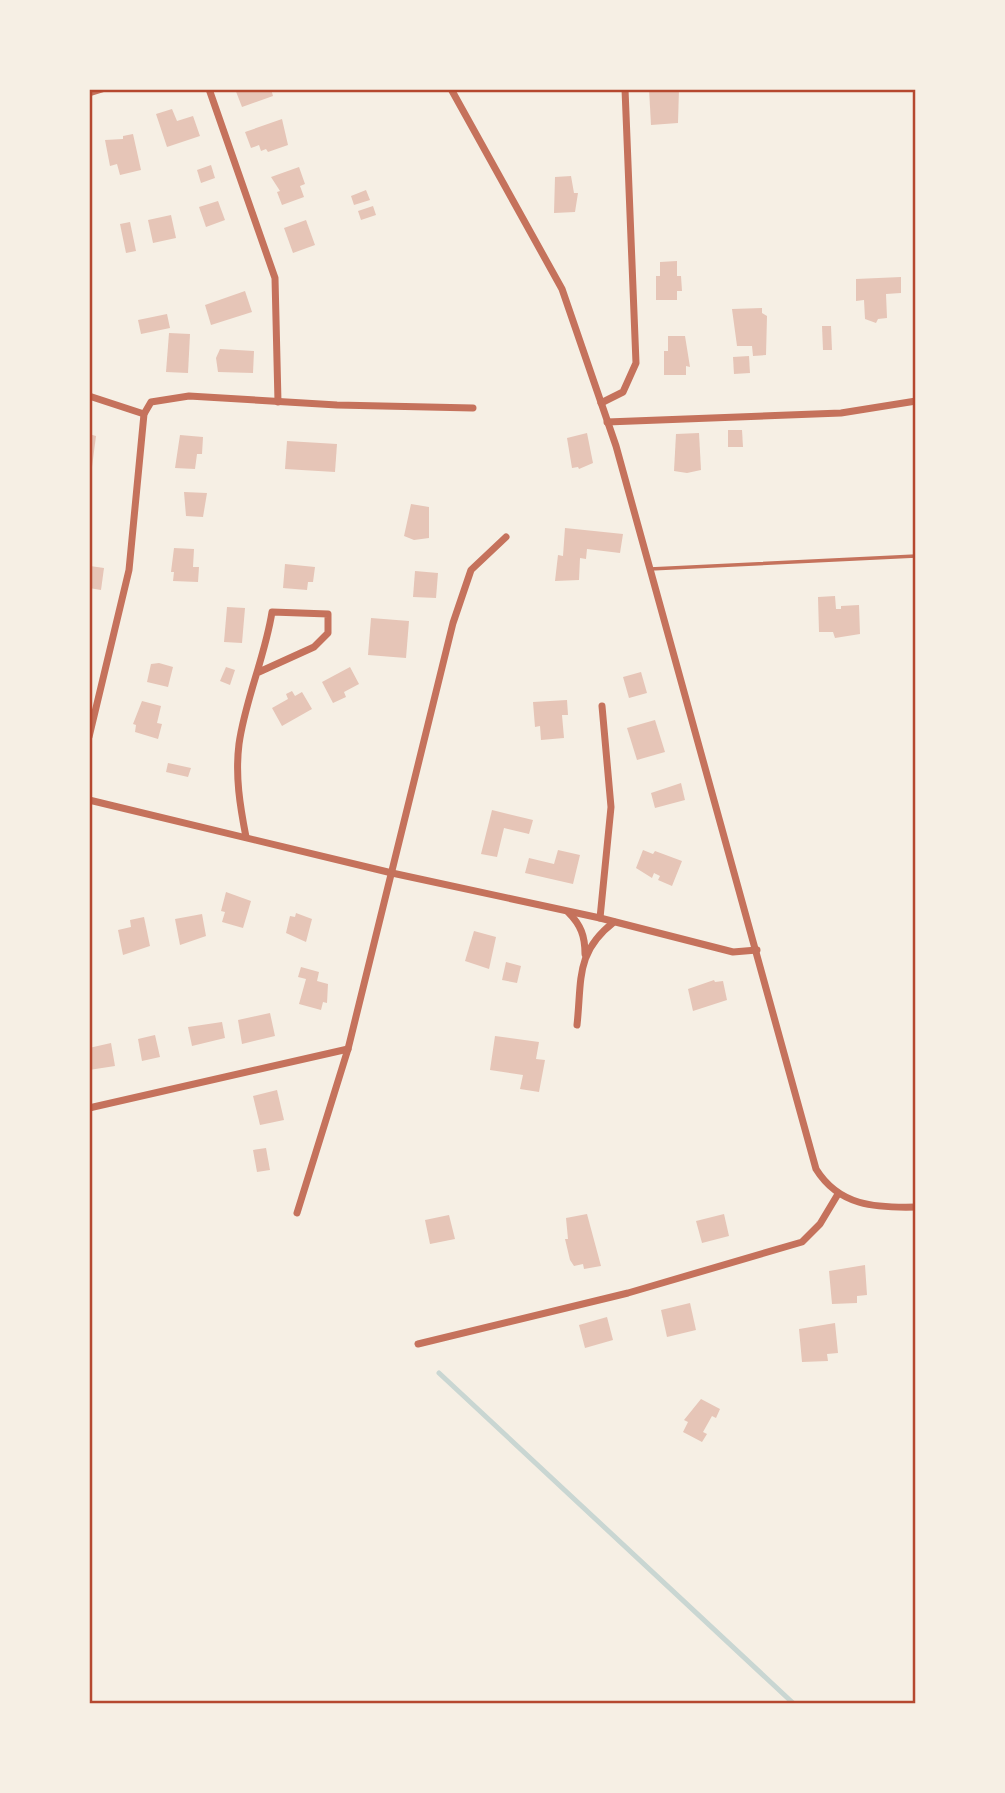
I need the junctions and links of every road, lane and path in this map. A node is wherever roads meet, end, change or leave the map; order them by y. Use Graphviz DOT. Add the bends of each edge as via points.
graph roads {
  1 [pos="102,89"];
  2 [pos="209,89"];
  3 [pos="451,89"];
  4 [pos="625,89"];
  5 [pos="89,93"];
  6 [pos="89,396"];
  7 [pos="916,401"];
  8 [pos="278,402"];
  9 [pos="601,403"];
  10 [pos="473,408"];
  11 [pos="144,414"];
  12 [pos="607,422"];
  13 [pos="506,537"];
  14 [pos="916,556"];
  15 [pos="650,569"];
  16 [pos="259,672"];
  17 [pos="602,706"];
  18 [pos="89,737"];
  19 [pos="89,800"];
  20 [pos="246,837"];
  21 [pos="393,873"];
  22 [pos="568,911"];
  23 [pos="600,918"];
  24 [pos="614,922"];
  25 [pos="757,950"];
  26 [pos="585,955"];
  27 [pos="577,1025"];
  28 [pos="348,1049"];
  29 [pos="89,1108"];
  30 [pos="838,1194"];
  31 [pos="916,1206"];
  32 [pos="297,1213"];
  33 [pos="418,1344"];
  1 -- 5 [label="street"];
  2 -- 8 [label="street" via="275,278"];
  3 -- 9 [label="street" via="562,289"];
  4 -- 9 [label="street" via="636,363 623,392"];
  6 -- 11 [label="street"];
  7 -- 12 [label="street" via="841,413"];
  8 -- 10 [label="street"];
  8 -- 11 [label="street" via="189,396 151,402"];
  9 -- 12 [label="street"];
  11 -- 18 [label="street" via="129,570"];
  12 -- 15 [label="street"];
  13 -- 21 [label="street" via="471,570 453,623"];
  14 -- 15 [label="lane"];
  15 -- 25 [label="street"];
  16 -- 16 [label="street" via="272,612 328,614 328,634 314,647"];
  16 -- 20 [label="street" via="239,744 237,790"];
  17 -- 23 [label="street" via="611,807"];
  19 -- 20 [label="street"];
  20 -- 21 [label="street"];
  21 -- 22 [label="street"];
  21 -- 28 [label="street"];
  22 -- 23 [label="street"];
  22 -- 26 [label="street" via="579,923"];
  23 -- 24 [label="street"];
  24 -- 25 [label="street" via="733,952"];
  24 -- 26 [label="street" via="598,934"];
  25 -- 30 [label="street" via="811,1156 824,1182"];
  26 -- 27 [label="street"];
  28 -- 29 [label="street"];
  28 -- 32 [label="street"];
  30 -- 31 [label="street" via="862,1204"];
  30 -- 33 [label="street" via="820,1224 802,1242 628,1293"];
}
